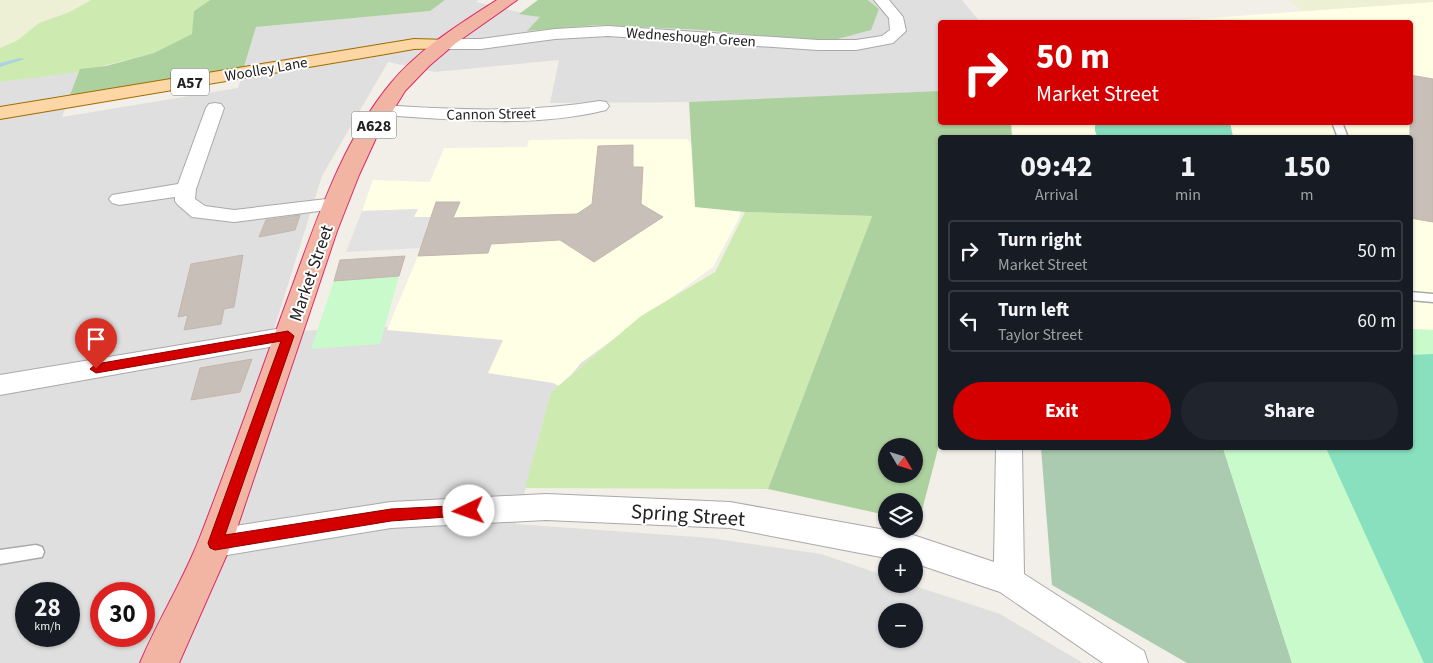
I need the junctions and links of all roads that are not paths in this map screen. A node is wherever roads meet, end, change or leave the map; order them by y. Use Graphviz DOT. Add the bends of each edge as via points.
graph roads {
  1 [pos="509,0"];
  2 [pos="881,0"];
  3 [pos="471,25"];
  4 [pos="444,44"];
  5 [pos="374,50"];
  6 [pos="412,72"];
  7 [pos="600,106"];
  8 [pos="215,108"];
  9 [pos="382,110"];
  10 [pos="0,113"];
  11 [pos="186,190"];
  12 [pos="119,199"];
  13 [pos="335,204"];
  14 [pos="1413,296"];
  15 [pos="1433,298"];
  16 [pos="288,336"];
  17 [pos="0,385"];
  18 [pos="1009,450"];
  19 [pos="215,543"];
  20 [pos="36,552"];
  21 [pos="0,557"];
  22 [pos="1009,581"];
  23 [pos="159,663"];
  24 [pos="1132,663"];
  1 -- 3 [label="highway, Market Street"];
  2 -- 4 [label="street, Wedneshough Green" via="896,17 898,31 887,40 876,43 818,45 608,31 481,44"];
  3 -- 4 [label="highway, Market Street"];
  3 -- 5 [label="main road"];
  4 -- 5 [label="main road, Woolley Lane / A57" via="414,44"];
  4 -- 6 [label="highway, Market Street / A628"];
  5 -- 6 [label="main road" via="400,57"];
  5 -- 10 [label="main road, Woolley Lane / A57"];
  6 -- 9 [label="highway, Market Street / A628"];
  7 -- 9 [label="street, Cannon Street" via="570,112 482,115"];
  8 -- 11 [label="street"];
  9 -- 13 [label="highway, Market Street / A628"];
  11 -- 12 [label="street"];
  11 -- 13 [label="street" via="185,201 199,212 234,216"];
  13 -- 16 [label="highway, Market Street / A628"];
  14 -- 15 [label="lane"];
  16 -- 17 [label="street"];
  16 -- 19 [label="highway, Market Street / A628"];
  18 -- 22 [label="street"];
  19 -- 22 [label="street, Spring Street" via="391,515 546,507 730,514 913,550"];
  19 -- 23 [label="highway, Market Street / A628"];
  20 -- 21 [label="lane"];
  22 -- 24 [label="street, Spring Street"];
}
